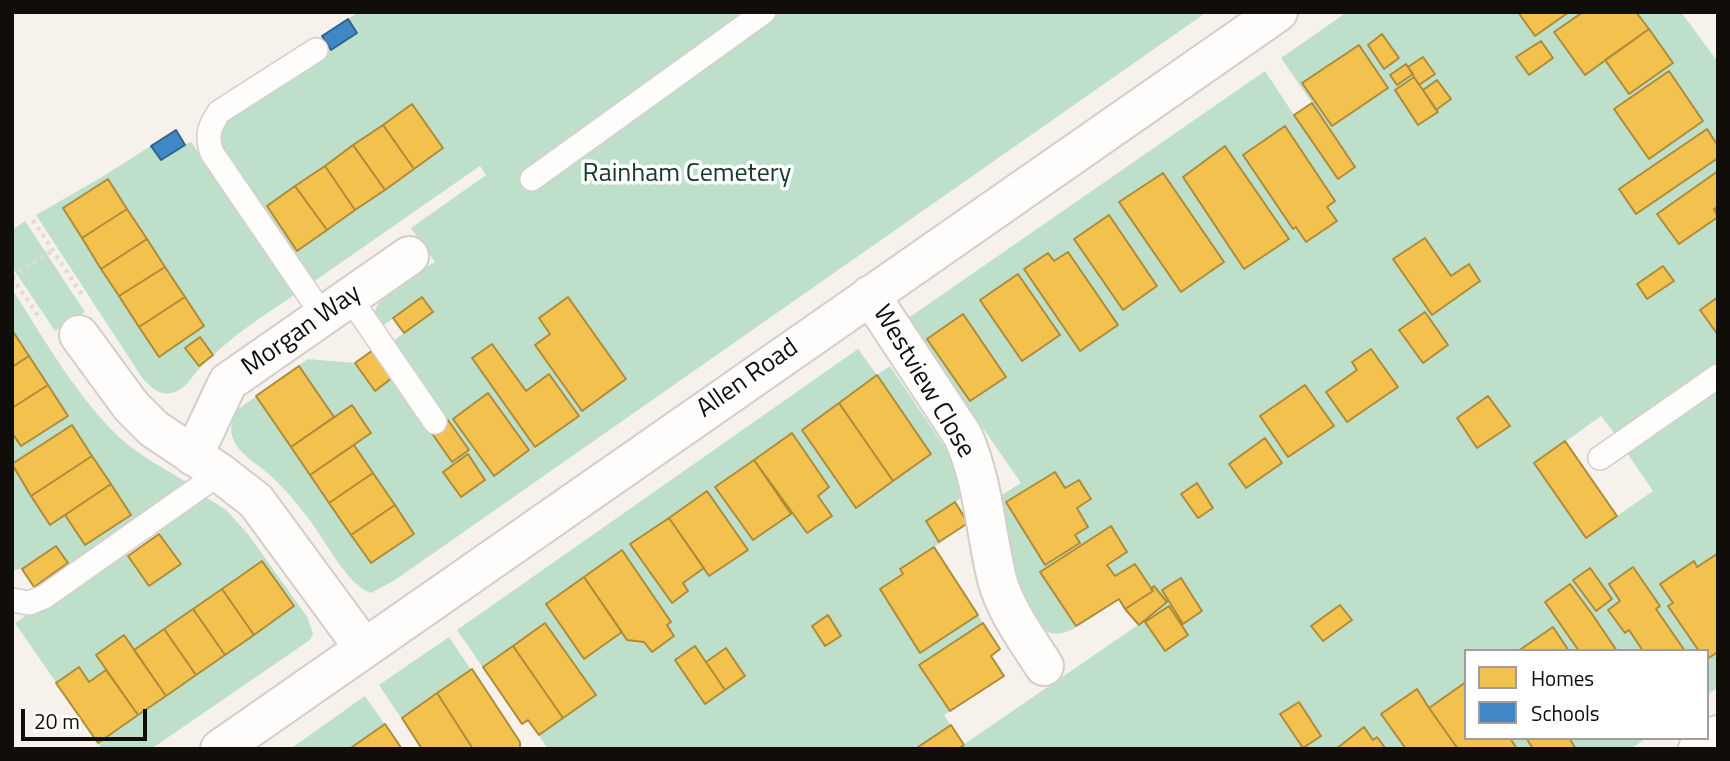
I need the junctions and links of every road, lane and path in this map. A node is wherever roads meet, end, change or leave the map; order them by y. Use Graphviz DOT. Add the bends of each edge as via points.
graph roads {
  1 [pos="764,12"];
  2 [pos="1278,12"];
  3 [pos="316,50"];
  4 [pos="532,179"];
  5 [pos="53,251"];
  6 [pos="408,256"];
  7 [pos="12,277"];
  8 [pos="870,295"];
  9 [pos="337,307"];
  10 [pos="79,335"];
  11 [pos="1718,376"];
  12 [pos="435,422"];
  13 [pos="1600,458"];
  14 [pos="207,464"];
  15 [pos="12,600"];
  16 [pos="364,648"];
  17 [pos="1044,666"];
  18 [pos="1718,735"];
  19 [pos="220,749"];
  20 [pos="1698,749"];
  1 -- 4 [label="lane"];
  2 -- 8 [label="street, Allen Road"];
  3 -- 9 [label="lane" via="219,112 209,126 207,140 212,153"];
  5 -- 7 [label="path"];
  6 -- 9 [label="street, Morgan Way"];
  8 -- 16 [label="street, Allen Road"];
  8 -- 17 [label="street, Westview Close" via="963,436 985,507 997,580 1005,602"];
  9 -- 12 [label="lane"];
  9 -- 14 [label="street, Morgan Way" via="228,382"];
  10 -- 14 [label="street" via="131,406 154,429"];
  11 -- 13 [label="lane"];
  14 -- 15 [label="lane" via="44,597 29,603"];
  14 -- 16 [label="street" via="256,501"];
  16 -- 19 [label="street, Allen Road"];
  18 -- 20 [label="street"];
}
